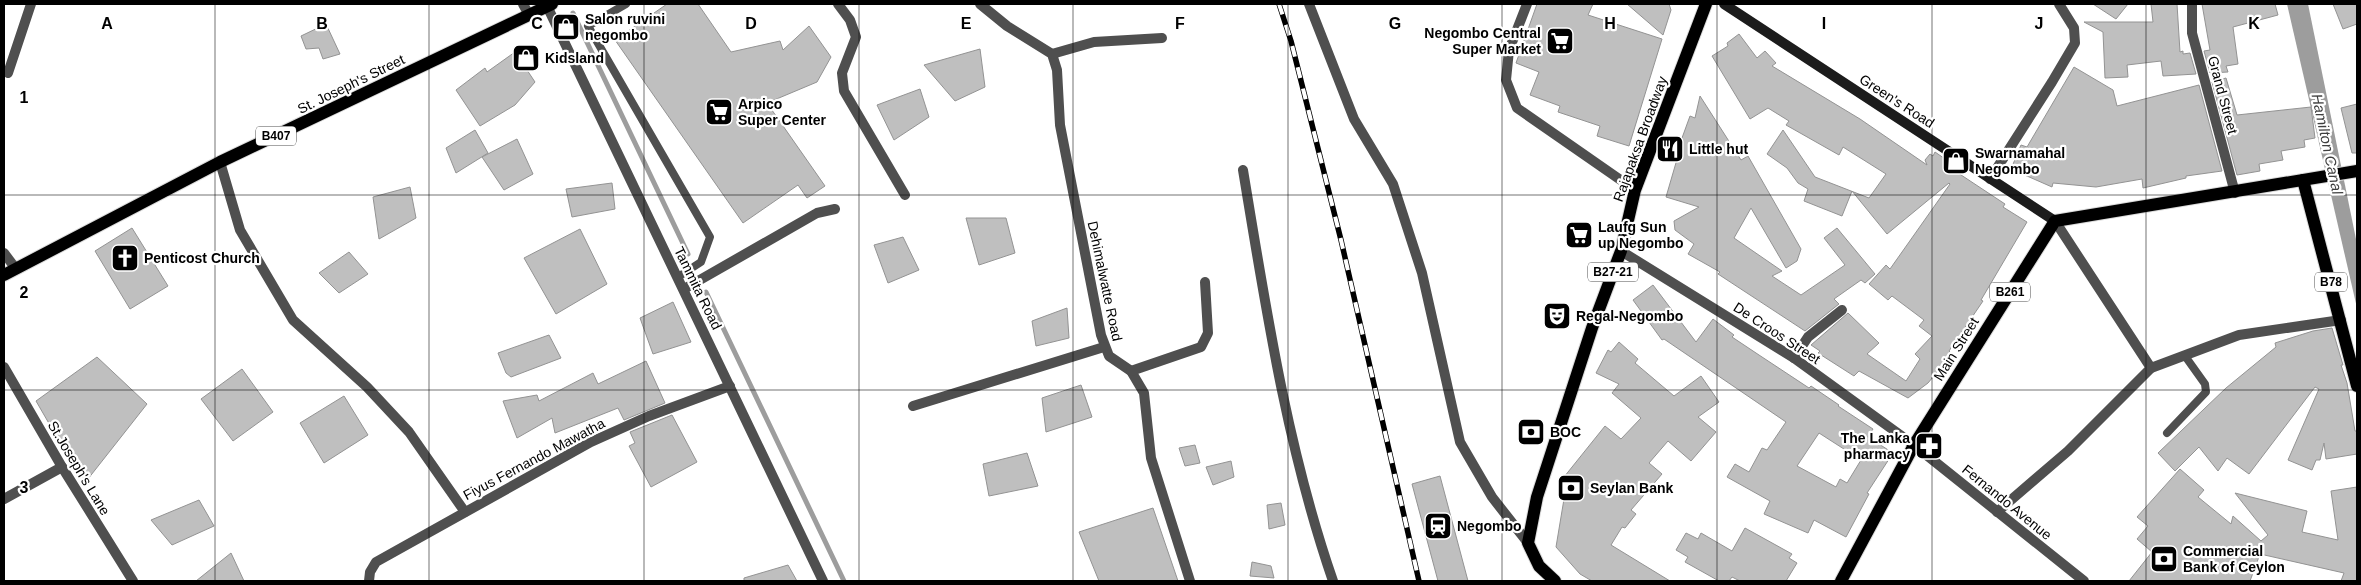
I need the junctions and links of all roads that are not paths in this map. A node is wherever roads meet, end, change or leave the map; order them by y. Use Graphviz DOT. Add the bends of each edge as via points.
graph roads {
  1 [pos="30,4"];
  2 [pos="626,4"];
  3 [pos="838,4"];
  4 [pos="980,4"];
  5 [pos="1309,4"];
  6 [pos="1527,4"];
  7 [pos="1706,4"];
  8 [pos="1724,4"];
  9 [pos="2059,4"];
  10 [pos="2192,4"];
  11 [pos="549,5"];
  12 [pos="526,10"];
  13 [pos="1162,38"];
  14 [pos="1052,54"];
  15 [pos="5,74"];
  16 [pos="220,162"];
  17 [pos="1244,170"];
  18 [pos="2352,172"];
  19 [pos="1990,179"];
  20 [pos="2303,180"];
  21 [pos="1635,190"];
  22 [pos="2235,192"];
  23 [pos="905,195"];
  24 [pos="835,209"];
  25 [pos="2055,221"];
  26 [pos="1620,251"];
  27 [pos="4,253"];
  28 [pos="16,269"];
  29 [pos="4,275"];
  30 [pos="678,277"];
  31 [pos="1205,282"];
  32 [pos="684,289"];
  33 [pos="1842,310"];
  34 [pos="2341,320"];
  35 [pos="1104,347"];
  36 [pos="2185,356"];
  37 [pos="1794,358"];
  38 [pos="4,367"];
  39 [pos="2151,368"];
  40 [pos="1131,371"];
  41 [pos="730,386"];
  42 [pos="2357,386"];
  43 [pos="913,406"];
  44 [pos="2167,433"];
  45 [pos="1914,445"];
  46 [pos="62,467"];
  47 [pos="4,499"];
  48 [pos="465,512"];
  49 [pos="1997,512"];
  50 [pos="1528,543"];
  51 [pos="133,581"];
  52 [pos="369,581"];
  53 [pos="824,581"];
  54 [pos="1190,581"];
  55 [pos="1333,581"];
  56 [pos="1555,581"];
  57 [pos="1841,581"];
  58 [pos="2084,581"];
  1 -- 15 [label="street"];
  2 -- 30 [label="lane" via="588,26 710,237 701,262"];
  3 -- 23 [label="street" via="850,20 856,38 842,73 844,91"];
  4 -- 14 [label="street" via="1007,26"];
  5 -- 50 [label="street" via="1354,119 1392,184 1422,273 1460,442 1492,497"];
  6 -- 21 [label="street" via="1509,50 1506,80 1517,108"];
  7 -- 21 [label="main road, Rajapaksa Broadway / B27-21"];
  8 -- 19 [label="main road, Green's Road"];
  9 -- 19 [label="street" via="2074,28 2074,43"];
  10 -- 22 [label="street, Grand Street" via="2192,33"];
  11 -- 12 [label="main road, St. Joseph's Street / B407"];
  11 -- 30 [label="street, Tammita Road"];
  12 -- 16 [label="main road, St. Joseph's Street / B407"];
  13 -- 14 [label="street" via="1094,42"];
  14 -- 35 [label="street, Dehimalwatte Road" via="1058,70 1060,125"];
  16 -- 28 [label="main road, St. Joseph's Street / B407"];
  16 -- 48 [label="street" via="240,230 293,320 367,387 409,432"];
  17 -- 55 [label="street" via="1278,378 1302,480"];
  18 -- 20 [label="main road"];
  19 -- 25 [label="main road, Green's Road"];
  20 -- 22 [label="main road"];
  20 -- 34 [label="main road, B78"];
  21 -- 26 [label="main road, Rajapaksa Broadway / B27-21"];
  22 -- 25 [label="main road"];
  24 -- 32 [label="street" via="816,213"];
  25 -- 39 [label="street"];
  25 -- 45 [label="main road, Main Street / B261"];
  26 -- 37 [label="street, De Croos Street"];
  26 -- 50 [label="main road, Rajapaksa Broadway / B27-21" via="1537,497"];
  27 -- 28 [label="street"];
  28 -- 29 [label="main road, St. Joseph's Street / B407"];
  30 -- 32 [label="street, Tammita Road"];
  31 -- 40 [label="street" via="1208,333 1201,347"];
  32 -- 41 [label="street, Tammita Road"];
  33 -- 37 [label="street" via="1808,337"];
  34 -- 36 [label="street" via="2239,335"];
  34 -- 42 [label="main road, B78"];
  35 -- 40 [label="street, Dehimalwatte Road" via="1109,356"];
  35 -- 43 [label="street"];
  36 -- 39 [label="street"];
  36 -- 44 [label="lane" via="2206,392"];
  37 -- 45 [label="street, De Croos Street"];
  38 -- 46 [label="street, St.Joseph's Lane"];
  39 -- 49 [label="street" via="2068,451"];
  40 -- 54 [label="street, Dehimalwatte Road" via="1144,393 1151,458"];
  41 -- 48 [label="street, Fiyus Fernando Mawatha" via="591,442"];
  41 -- 53 [label="street, Tammita Road"];
  45 -- 49 [label="street, Fernando Avenue"];
  45 -- 57 [label="main road, Main Street / B261"];
  46 -- 47 [label="street"];
  46 -- 51 [label="street, St.Joseph's Lane"];
  48 -- 52 [label="street, Fiyus Fernando Mawatha" via="376,562"];
  49 -- 58 [label="street, Fernando Avenue"];
  50 -- 56 [label="main road" via="1539,566"];
}
